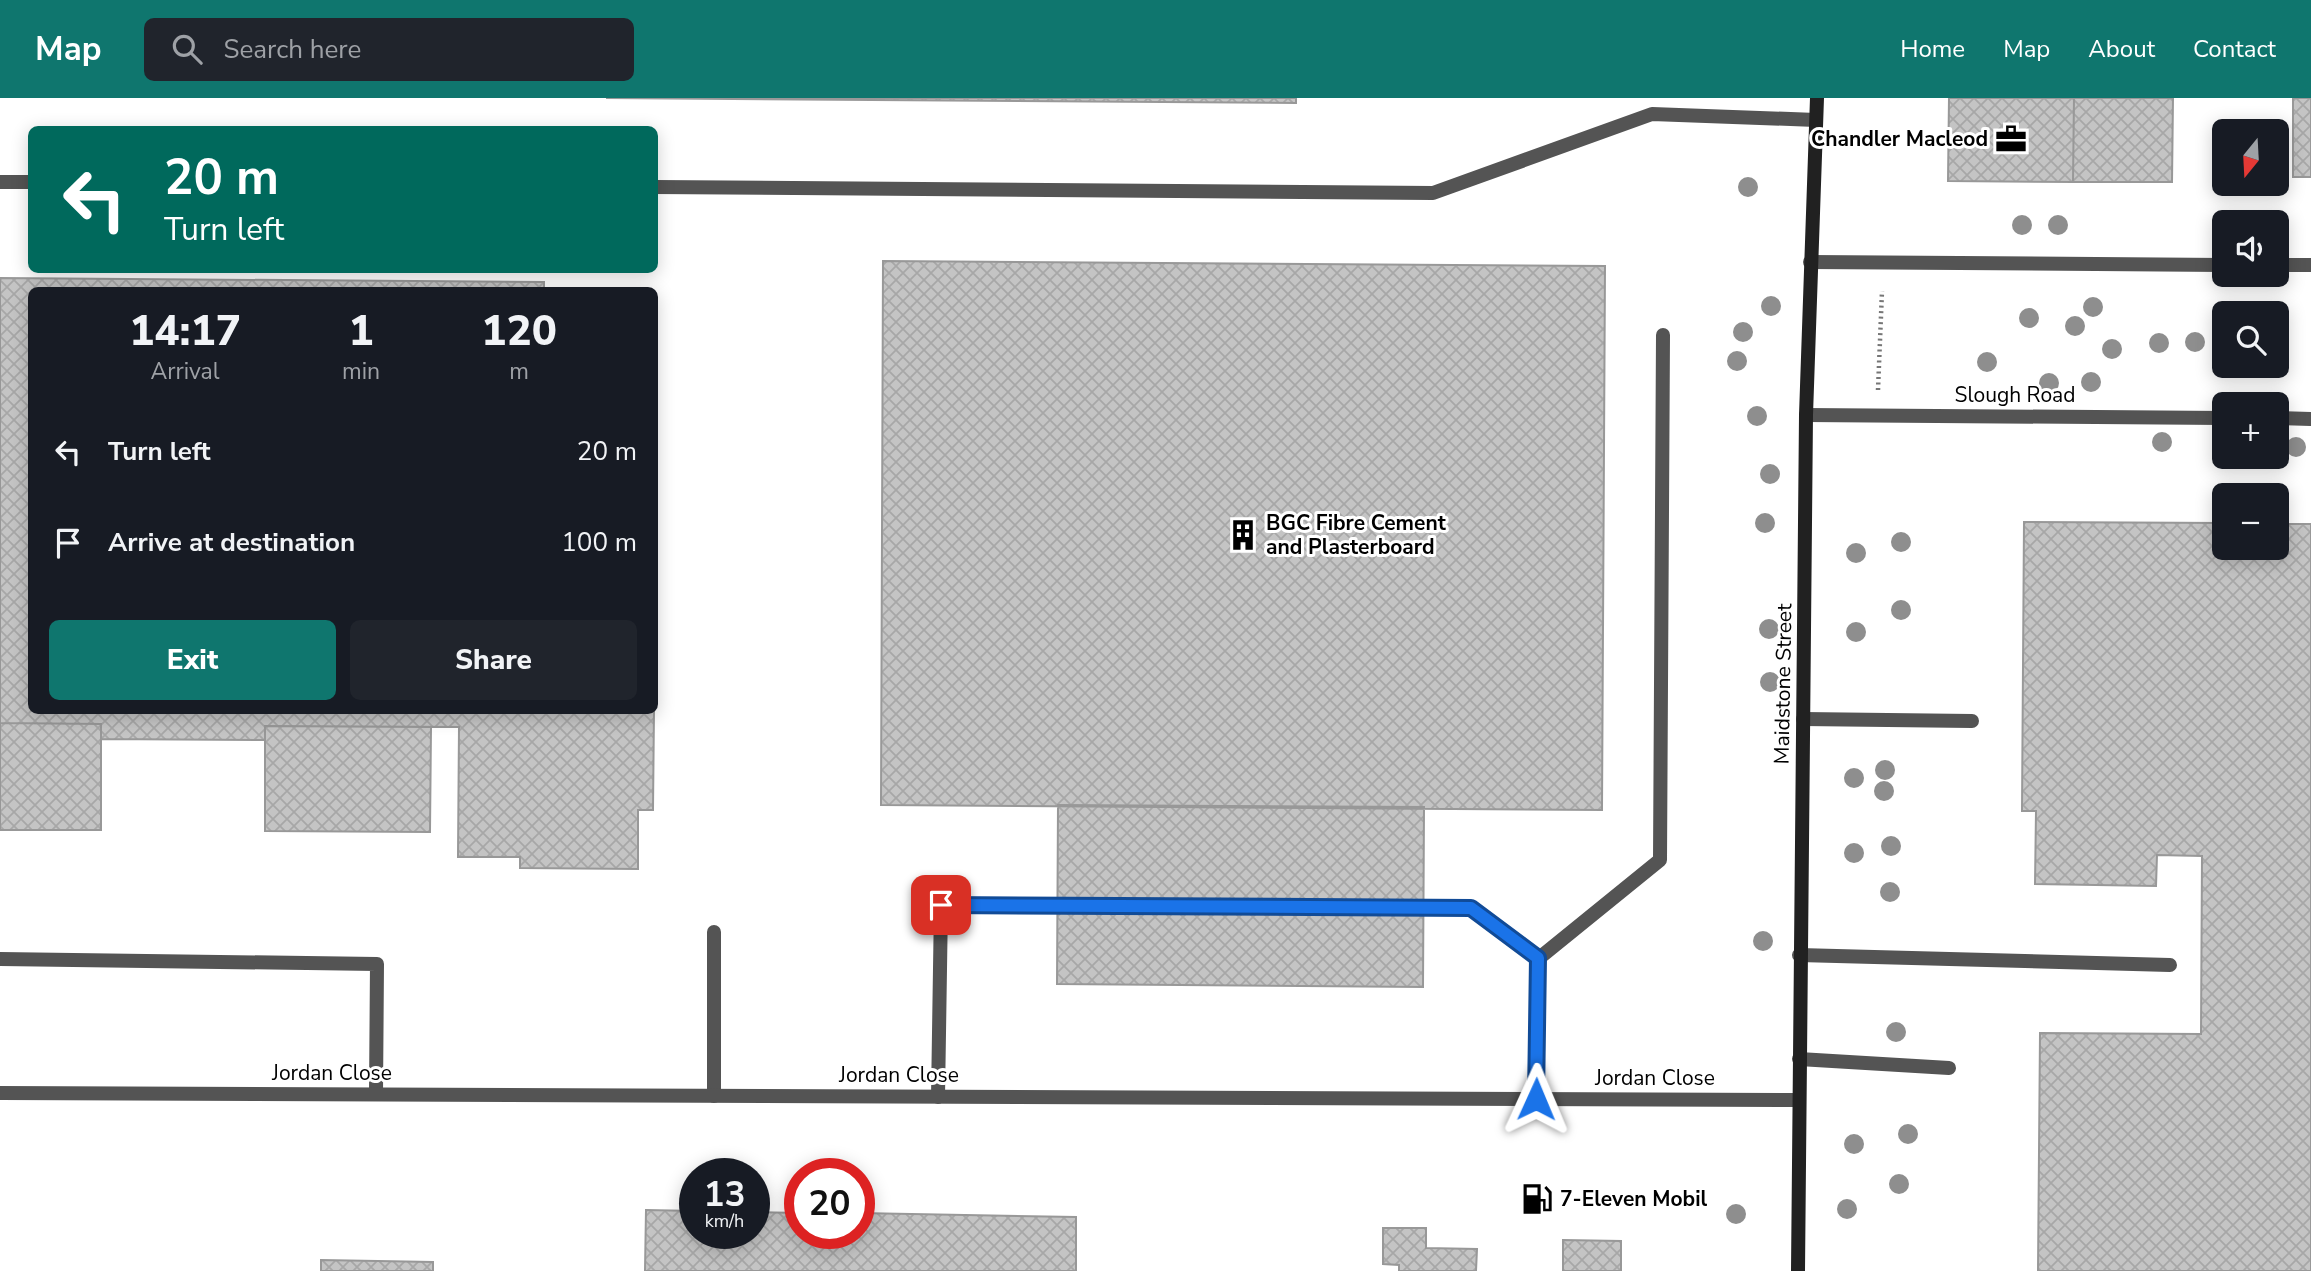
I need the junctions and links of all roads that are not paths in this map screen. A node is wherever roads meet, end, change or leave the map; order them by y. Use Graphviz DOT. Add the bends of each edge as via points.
graph roads {
  1 [pos="1652,98"];
  2 [pos="1818,98"];
  3 [pos="1652,114"];
  4 [pos="1816,120"];
  5 [pos="0,182"];
  6 [pos="28,182"];
  7 [pos="658,187"];
  8 [pos="1810,262"];
  9 [pos="2212,265"];
  10 [pos="2289,265"];
  11 [pos="2311,265"];
  12 [pos="1663,335"];
  13 [pos="1806,415"];
  14 [pos="2212,418"];
  15 [pos="2289,418"];
  16 [pos="2311,419"];
  17 [pos="1804,719"];
  18 [pos="1972,721"];
  19 [pos="714,932"];
  20 [pos="1799,955"];
  21 [pos="1538,958"];
  22 [pos="0,960"];
  23 [pos="2171,965"];
  24 [pos="1799,1059"];
  25 [pos="1949,1068"];
  26 [pos="0,1093"];
  27 [pos="376,1094"];
  28 [pos="714,1096"];
  29 [pos="938,1097"];
  30 [pos="1536,1099"];
  31 [pos="1799,1100"];
  32 [pos="1798,1271"];
  1 -- 3 [label="street"];
  2 -- 4 [label="main road, Maidstone Street"];
  3 -- 4 [label="street"];
  3 -- 7 [label="street" via="1433,193"];
  4 -- 8 [label="main road, Maidstone Street"];
  5 -- 6 [label="street"];
  8 -- 9 [label="street"];
  8 -- 13 [label="main road, Maidstone Street"];
  10 -- 11 [label="street"];
  12 -- 21 [label="street" via="1660,860"];
  13 -- 14 [label="street, Slough Road"];
  13 -- 17 [label="main road, Maidstone Street"];
  15 -- 16 [label="street"];
  17 -- 18 [label="street"];
  17 -- 20 [label="main road, Maidstone Street"];
  19 -- 28 [label="street"];
  20 -- 23 [label="street"];
  20 -- 24 [label="main road, Maidstone Street"];
  21 -- 29 [label="street" via="1471,908 941,905"];
  21 -- 30 [label="street"];
  22 -- 27 [label="street" via="377,964"];
  24 -- 25 [label="street"];
  24 -- 31 [label="main road, Maidstone Street"];
  26 -- 27 [label="street, Jordan Close"];
  27 -- 28 [label="street, Jordan Close"];
  28 -- 29 [label="street, Jordan Close"];
  29 -- 30 [label="street, Jordan Close"];
  30 -- 31 [label="street, Jordan Close"];
  31 -- 32 [label="main road, Maidstone Street"];
}
